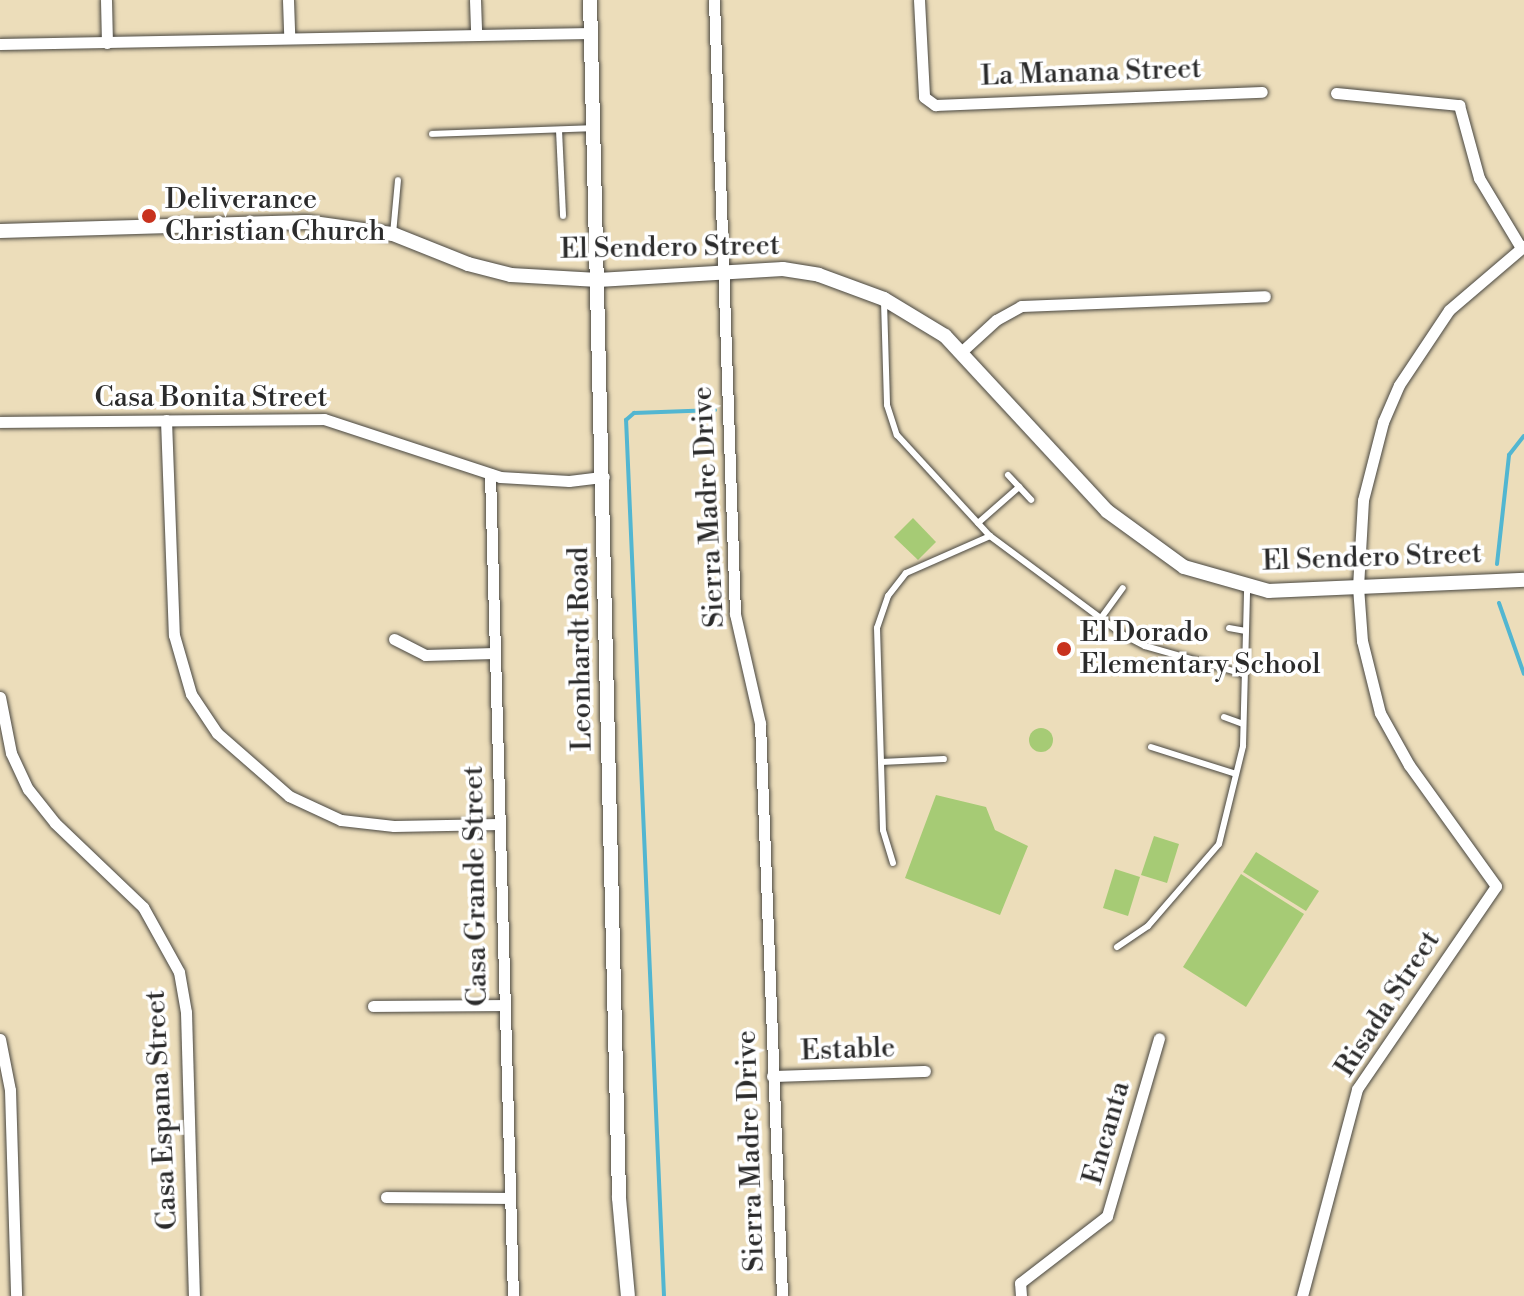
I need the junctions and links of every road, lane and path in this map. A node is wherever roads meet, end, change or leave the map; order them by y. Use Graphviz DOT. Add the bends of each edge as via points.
graph roads {
  1 [pos="106,0"];
  2 [pos="288,0"];
  3 [pos="475,0"];
  4 [pos="590,0"];
  5 [pos="714,0"];
  6 [pos="919,0"];
  7 [pos="591,33"];
  8 [pos="476,35"];
  9 [pos="289,38"];
  10 [pos="107,43"];
  11 [pos="0,44"];
  12 [pos="1262,92"];
  13 [pos="1336,93"];
  14 [pos="594,128"];
  15 [pos="559,130"];
  16 [pos="432,134"];
  17 [pos="398,180"];
  18 [pos="563,216"];
  19 [pos="0,231"];
  20 [pos="393,234"];
  21 [pos="1522,247"];
  22 [pos="722,270"];
  23 [pos="598,280"];
  24 [pos="1265,296"];
  25 [pos="884,299"];
  26 [pos="960,353"];
  27 [pos="166,420"];
  28 [pos="0,422"];
  29 [pos="490,474"];
  30 [pos="1008,475"];
  31 [pos="604,477"];
  32 [pos="1019,487"];
  33 [pos="1031,500"];
  34 [pos="978,523"];
  35 [pos="990,536"];
  36 [pos="1524,580"];
  37 [pos="1358,587"];
  38 [pos="1123,588"];
  39 [pos="1247,588"];
  40 [pos="1101,618"];
  41 [pos="1229,628"];
  42 [pos="1246,631"];
  43 [pos="394,639"];
  44 [pos="494,653"];
  45 [pos="1244,674"];
  46 [pos="0,697"];
  47 [pos="1224,717"];
  48 [pos="1243,724"];
  49 [pos="1151,747"];
  50 [pos="944,759"];
  51 [pos="881,762"];
  52 [pos="1236,774"];
  53 [pos="499,824"];
  54 [pos="893,863"];
  55 [pos="1117,947"];
  56 [pos="503,1005"];
  57 [pos="373,1006"];
  58 [pos="1159,1038"];
  59 [pos="0,1039"];
  60 [pos="925,1071"];
  61 [pos="772,1076"];
  62 [pos="386,1197"];
  63 [pos="509,1198"];
  64 [pos="16,1296"];
  65 [pos="194,1296"];
  66 [pos="513,1296"];
  67 [pos="628,1296"];
  68 [pos="782,1296"];
  69 [pos="1021,1296"];
  70 [pos="1302,1296"];
  1 -- 10 [label="street"];
  2 -- 9 [label="street"];
  3 -- 8 [label="street"];
  4 -- 7 [label="street, Leonhardt Road"];
  5 -- 22 [label="street, Sierra Madre Drive"];
  6 -- 12 [label="street, La Manana Street" via="924,97 935,105"];
  7 -- 8 [label="street"];
  7 -- 14 [label="street, Leonhardt Road"];
  8 -- 9 [label="street"];
  9 -- 10 [label="street"];
  10 -- 11 [label="street"];
  13 -- 21 [label="street" via="1459,105 1479,178"];
  14 -- 15 [label="lane"];
  14 -- 23 [label="street, Leonhardt Road"];
  15 -- 16 [label="lane"];
  15 -- 18 [label="lane"];
  17 -- 20 [label="lane"];
  19 -- 20 [label="street, El Sendero Street" via="306,222"];
  20 -- 23 [label="street, El Sendero Street" via="489,271"];
  21 -- 37 [label="street" via="1449,310 1399,385 1368,474"];
  22 -- 23 [label="street, El Sendero Street"];
  22 -- 25 [label="street, El Sendero Street" via="807,273"];
  22 -- 61 [label="street, Sierra Madre Drive" via="735,614 760,723"];
  23 -- 31 [label="street, Leonhardt Road"];
  24 -- 26 [label="street" via="1037,303 1008,312"];
  25 -- 26 [label="street, El Sendero Street" via="945,336"];
  25 -- 34 [label="lane" via="890,420 906,449"];
  26 -- 39 [label="street, El Sendero Street" via="1124,527 1184,567"];
  27 -- 28 [label="street, Casa Bonita Street"];
  27 -- 29 [label="street, Casa Bonita Street" via="324,419"];
  27 -- 53 [label="street" via="174,635 191,694 217,733 289,796 341,820 394,826"];
  29 -- 31 [label="street, Casa Bonita Street" via="521,480"];
  29 -- 44 [label="street, Casa Grande Street"];
  30 -- 32 [label="lane"];
  31 -- 67 [label="street, Leonhardt Road" via="619,1198"];
  32 -- 33 [label="lane"];
  32 -- 34 [label="lane"];
  34 -- 35 [label="lane"];
  35 -- 40 [label="lane"];
  35 -- 51 [label="lane" via="906,573 888,596 877,628"];
  36 -- 37 [label="street, El Sendero Street"];
  37 -- 39 [label="street, El Sendero Street"];
  37 -- 70 [label="street, Risada Street" via="1362,641 1380,713 1409,765 1496,886 1357,1089"];
  38 -- 40 [label="lane"];
  39 -- 42 [label="lane"];
  40 -- 45 [label="lane" via="1145,646"];
  41 -- 42 [label="lane"];
  42 -- 45 [label="lane"];
  43 -- 44 [label="street" via="425,655"];
  44 -- 53 [label="street, Casa Grande Street"];
  45 -- 48 [label="lane"];
  46 -- 65 [label="street, Casa Espana Street" via="11,753 28,789 55,823 143,907 179,972 186,1012"];
  47 -- 48 [label="lane"];
  48 -- 52 [label="lane"];
  49 -- 52 [label="lane"];
  50 -- 51 [label="lane"];
  51 -- 54 [label="lane" via="883,830"];
  52 -- 55 [label="lane" via="1214,854 1148,926"];
  53 -- 56 [label="street, Casa Grande Street"];
  56 -- 57 [label="street"];
  56 -- 63 [label="street, Casa Grande Street"];
  58 -- 69 [label="street, Encanta" via="1107,1216 1020,1283"];
  59 -- 64 [label="street" via="10,1090"];
  60 -- 61 [label="street, Estable"];
  61 -- 68 [label="street, Sierra Madre Drive"];
  62 -- 63 [label="street"];
  63 -- 66 [label="street, Casa Grande Street"];
}
